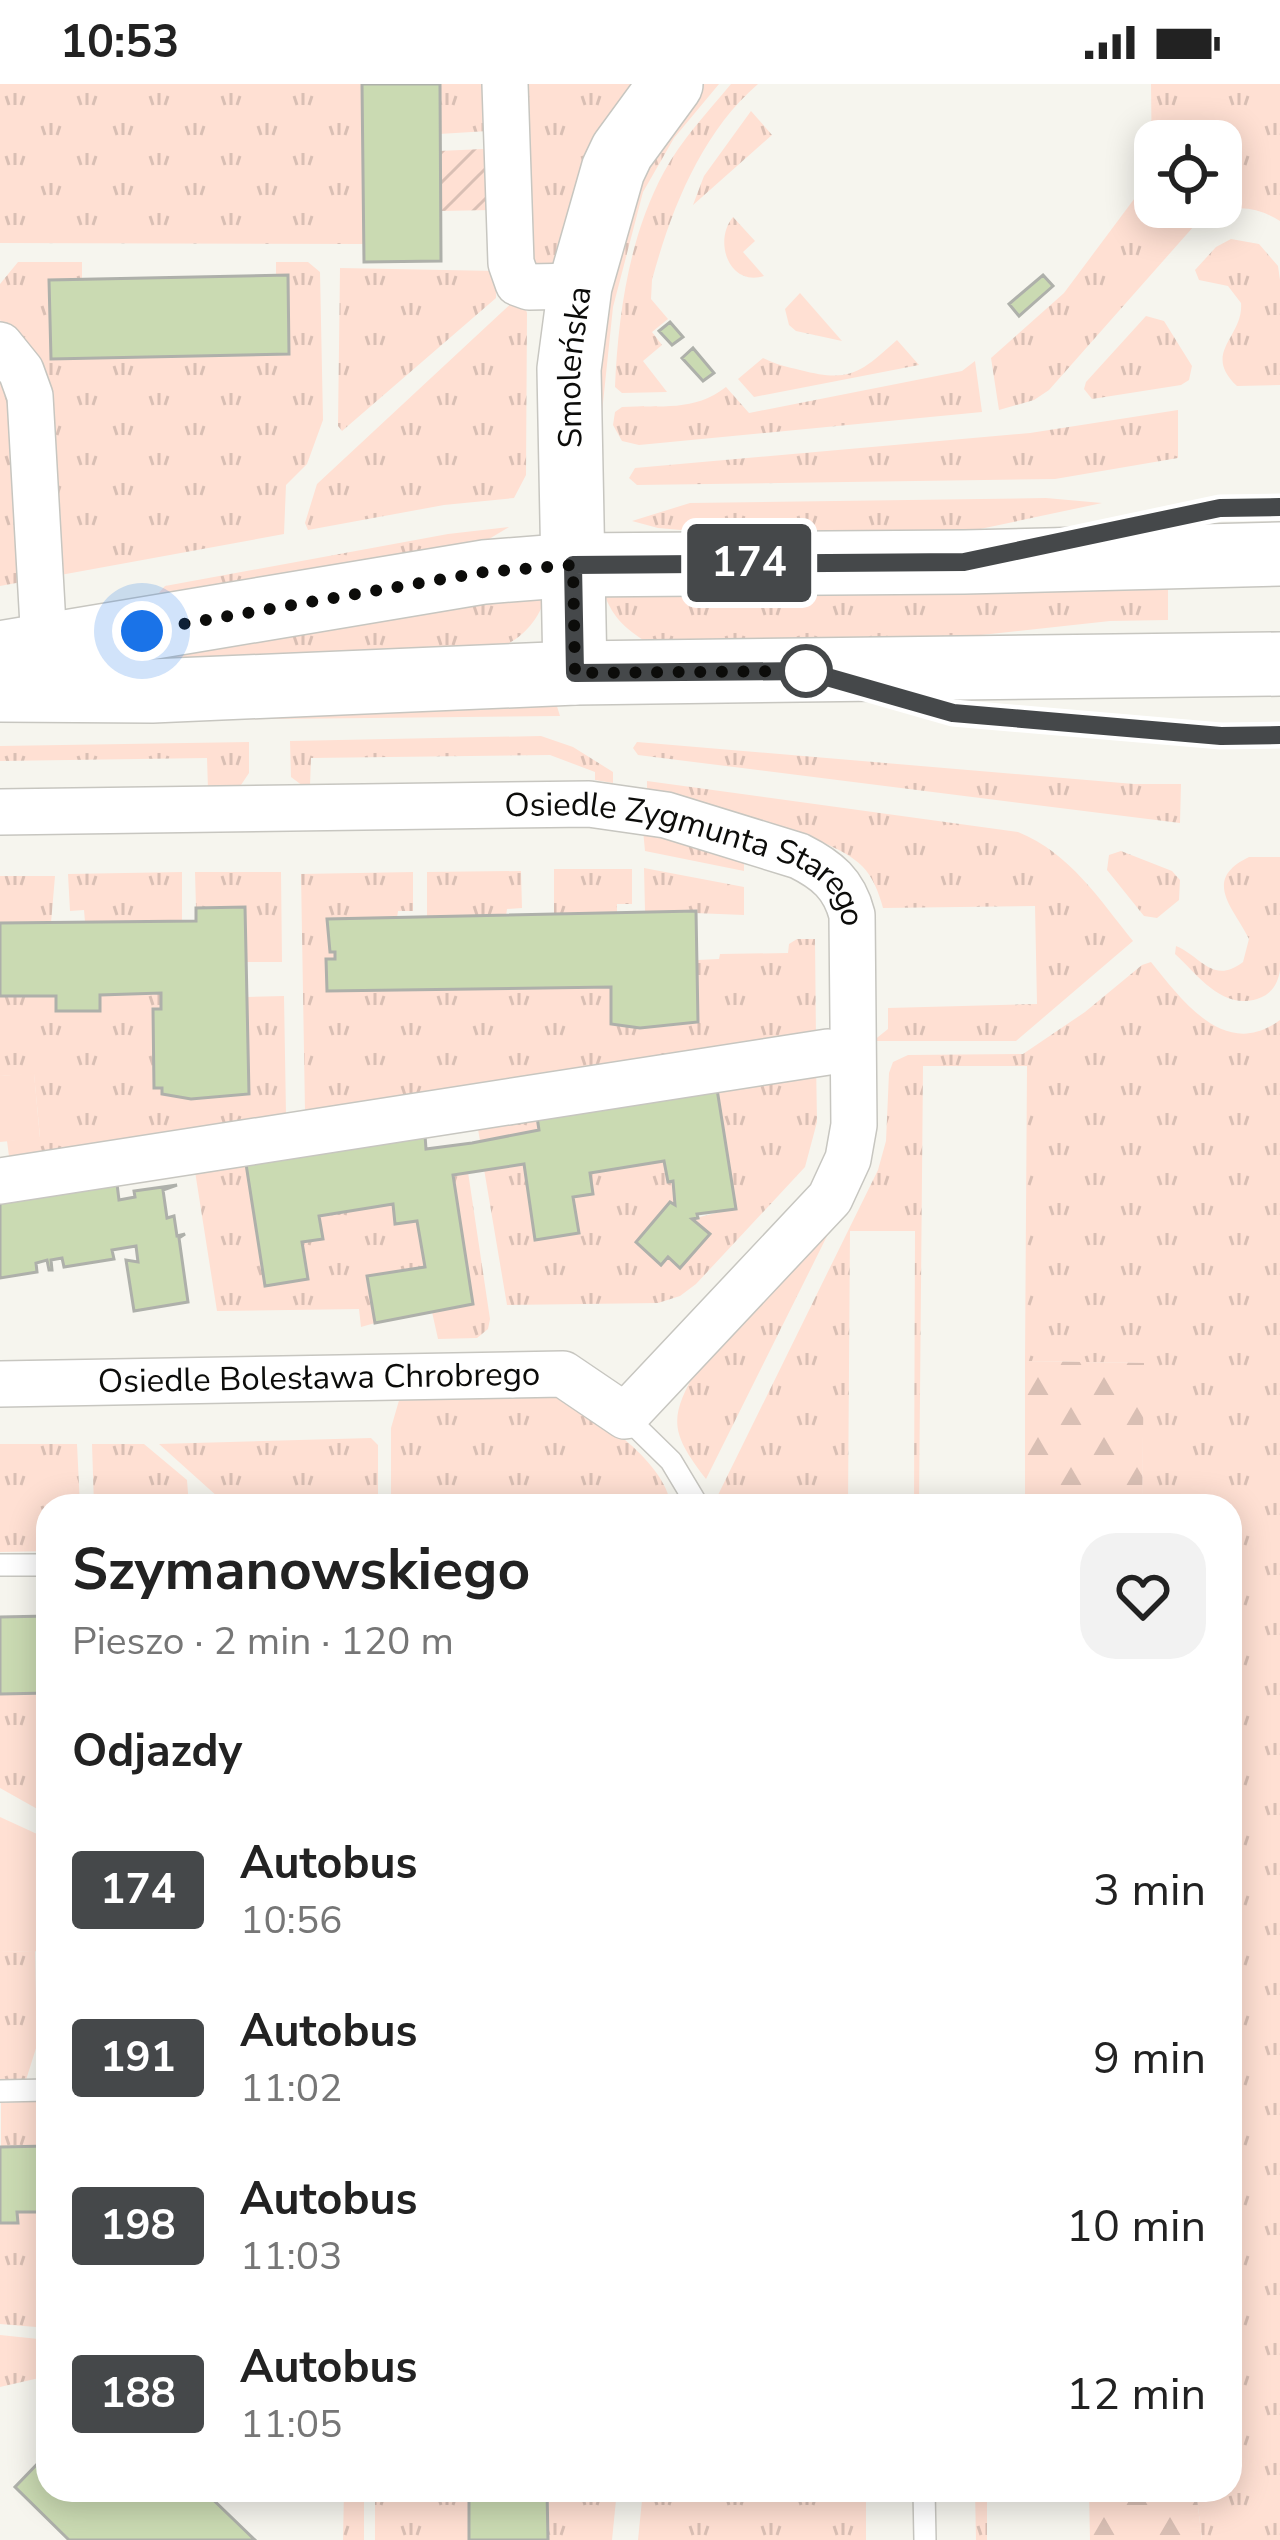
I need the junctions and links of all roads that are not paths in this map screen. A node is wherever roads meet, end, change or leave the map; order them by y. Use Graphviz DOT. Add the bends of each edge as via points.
graph roads {
  1 [pos="506,84"];
  2 [pos="671,84"];
  3 [pos="580,286"];
  4 [pos="0,345"];
  5 [pos="1280,507"];
  6 [pos="1240,539"];
  7 [pos="573,565"];
  8 [pos="22,648"];
  9 [pos="1251,665"];
  10 [pos="806,671"];
  11 [pos="575,673"];
  12 [pos="0,690"];
  13 [pos="1280,735"];
  14 [pos="0,812"];
  15 [pos="828,1052"];
  16 [pos="0,1180"];
  17 [pos="0,1384"];
  18 [pos="625,1416"];
  19 [pos="691,1494"];
  20 [pos="36,1564"];
  21 [pos="0,1565"];
  22 [pos="36,2090"];
  23 [pos="0,2091"];
  24 [pos="924,2502"];
  25 [pos="925,2540"];
  1 -- 3 [label="street" via="518,283"];
  2 -- 3 [label="street, Smoleńska" via="613,170"];
  3 -- 7 [label="street, Smoleńska" via="569,369"];
  4 -- 8 [label="street" via="30,396"];
  5 -- 6 [label="lane"];
  6 -- 7 [label="street" via="964,562"];
  7 -- 8 [label="street" via="484,572"];
  7 -- 11 [label="street, Smoleńska"];
  9 -- 10 [label="street"];
  10 -- 11 [label="street"];
  10 -- 13 [label="lane" via="953,713"];
  11 -- 12 [label="street"];
  14 -- 18 [label="street, Osiedle Zygmunta Starego" via="589,804 666,815 755,842 834,879 851,915 848,1159 830,1198"];
  15 -- 16 [label="street"];
  17 -- 18 [label="street, Osiedle Bolesława Chrobrego" via="563,1374"];
  18 -- 19 [label="lane" via="671,1461"];
  20 -- 21 [label="lane"];
  22 -- 23 [label="lane"];
  24 -- 25 [label="lane"];
}
